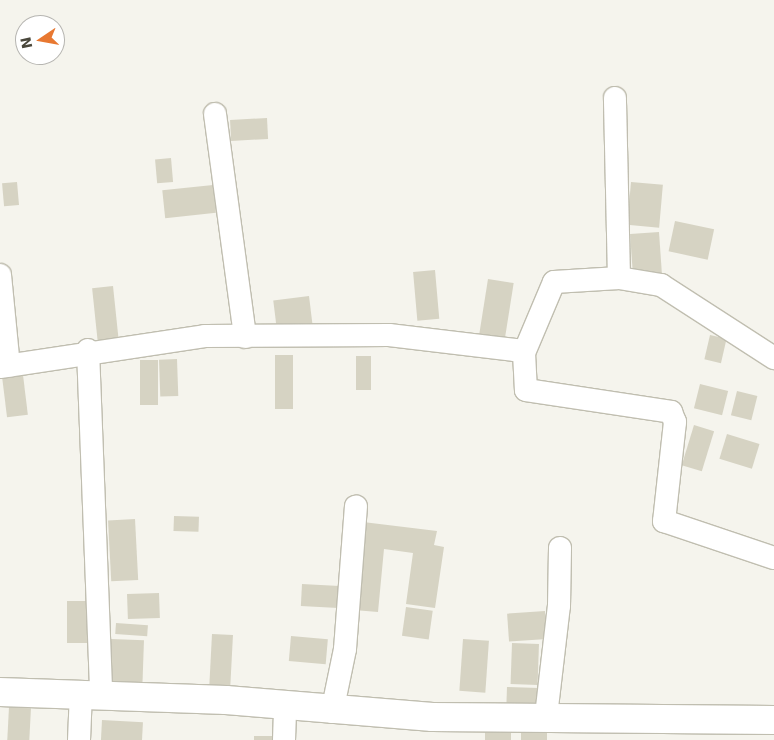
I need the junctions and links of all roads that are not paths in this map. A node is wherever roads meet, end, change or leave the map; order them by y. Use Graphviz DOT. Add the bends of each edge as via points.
graph roads {
  1 [pos="615,98"];
  2 [pos="215,114"];
  3 [pos="0,275"];
  4 [pos="619,278"];
  5 [pos="245,337"];
  6 [pos="88,350"];
  7 [pos="524,353"];
  8 [pos="774,358"];
  9 [pos="4,366"];
  10 [pos="356,506"];
  11 [pos="560,548"];
  12 [pos="774,558"];
  13 [pos="0,692"];
  14 [pos="91,694"];
  15 [pos="285,708"];
  16 [pos="332,712"];
  17 [pos="546,716"];
  18 [pos="774,720"];
  19 [pos="79,740"];
  20 [pos="284,740"];
  1 -- 4 [label="street"];
  2 -- 5 [label="street"];
  3 -- 9 [label="street"];
  4 -- 7 [label="street" via="554,282"];
  4 -- 8 [label="street" via="662,286"];
  5 -- 6 [label="street" via="172,338"];
  5 -- 7 [label="street" via="389,335"];
  6 -- 9 [label="street"];
  6 -- 14 [label="street"];
  7 -- 12 [label="street" via="526,390 671,412 675,422 664,521"];
  10 -- 16 [label="street" via="345,649"];
  11 -- 17 [label="street" via="559,606"];
  13 -- 14 [label="street"];
  14 -- 15 [label="street" via="226,700"];
  14 -- 19 [label="street"];
  15 -- 16 [label="street"];
  15 -- 20 [label="street"];
  16 -- 17 [label="street" via="432,718"];
  17 -- 18 [label="street"];
}
